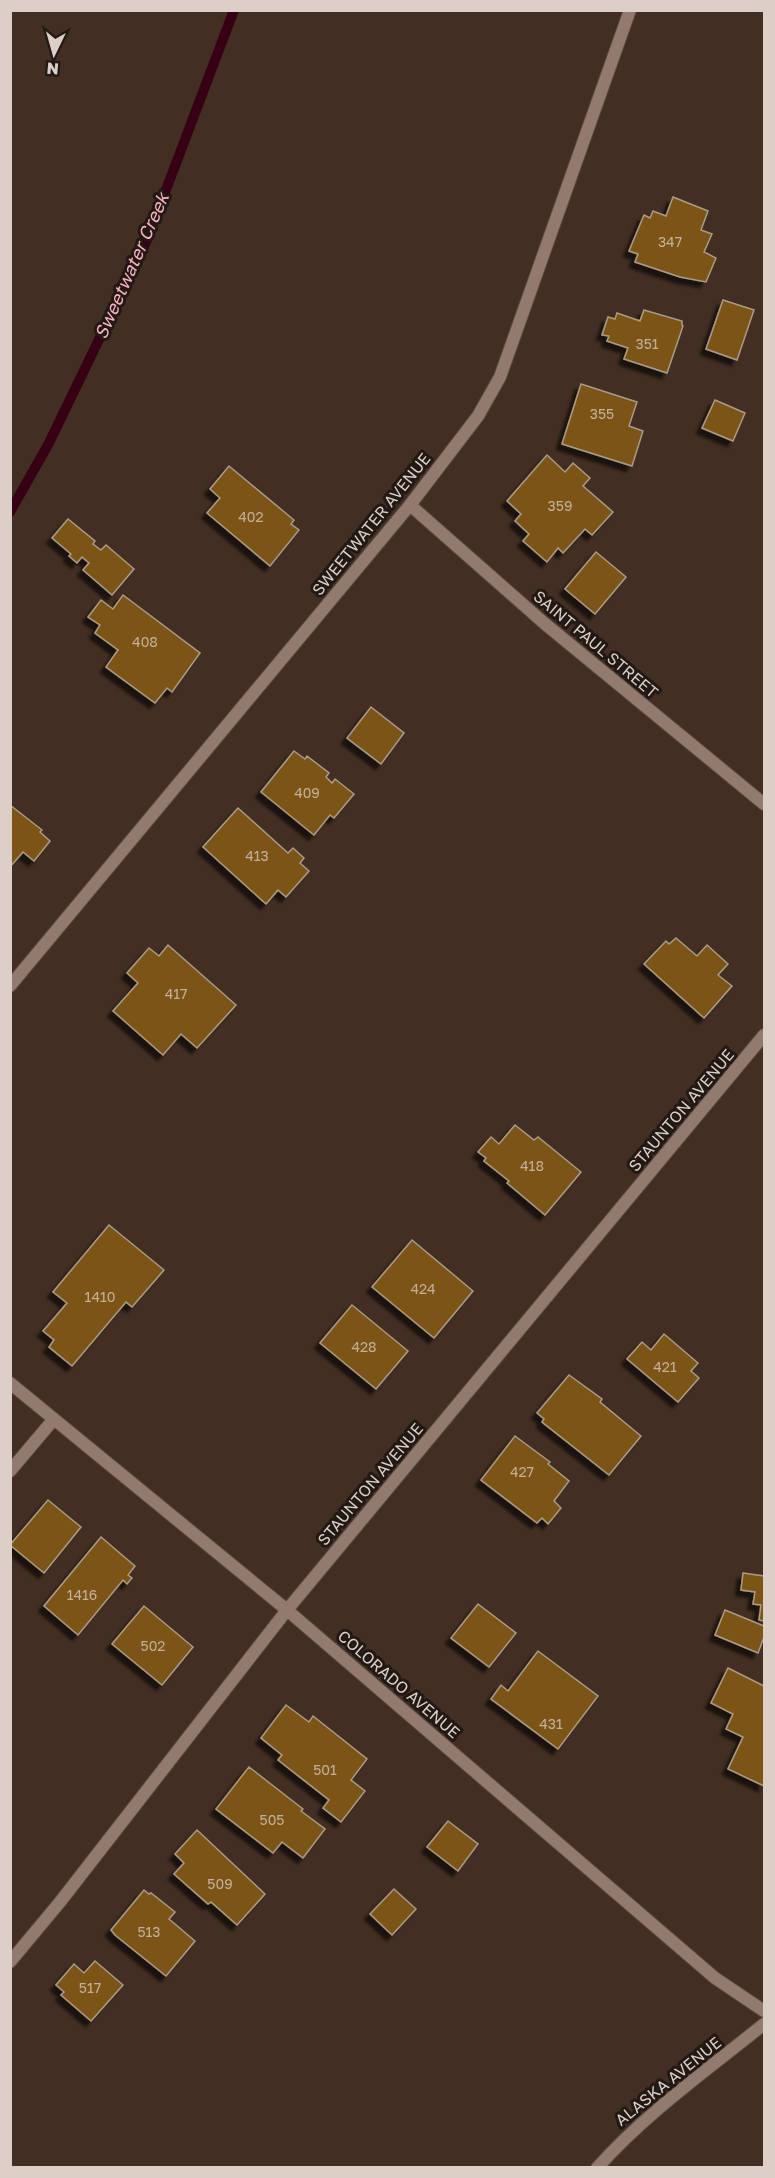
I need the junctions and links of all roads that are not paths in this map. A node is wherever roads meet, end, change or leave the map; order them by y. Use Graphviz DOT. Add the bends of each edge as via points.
graph roads {
  1 [pos="630,10"];
  2 [pos="410,505"];
  3 [pos="765,804"];
  4 [pos="10,986"];
  5 [pos="765,1035"];
  6 [pos="10,1383"];
  7 [pos="54,1419"];
  8 [pos="10,1471"];
  9 [pos="287,1610"];
  10 [pos="10,1962"];
  11 [pos="765,2011"];
  12 [pos="765,2024"];
  13 [pos="597,2168"];
  1 -- 2 [label="street, SWEETWATER AVENUE" via="500,377 478,416"];
  2 -- 3 [label="street, SAINT PAUL STREET" via="544,623"];
  2 -- 4 [label="street, SWEETWATER AVENUE"];
  5 -- 9 [label="street, STAUNTON AVENUE"];
  6 -- 7 [label="street, COLORADO AVENUE"];
  7 -- 8 [label="street"];
  7 -- 9 [label="street, COLORADO AVENUE"];
  9 -- 10 [label="street, STAUNTON AVENUE"];
  9 -- 11 [label="street, COLORADO AVENUE" via="715,1978"];
  12 -- 13 [label="street, ALASKA AVENUE" via="647,2118"];
}
